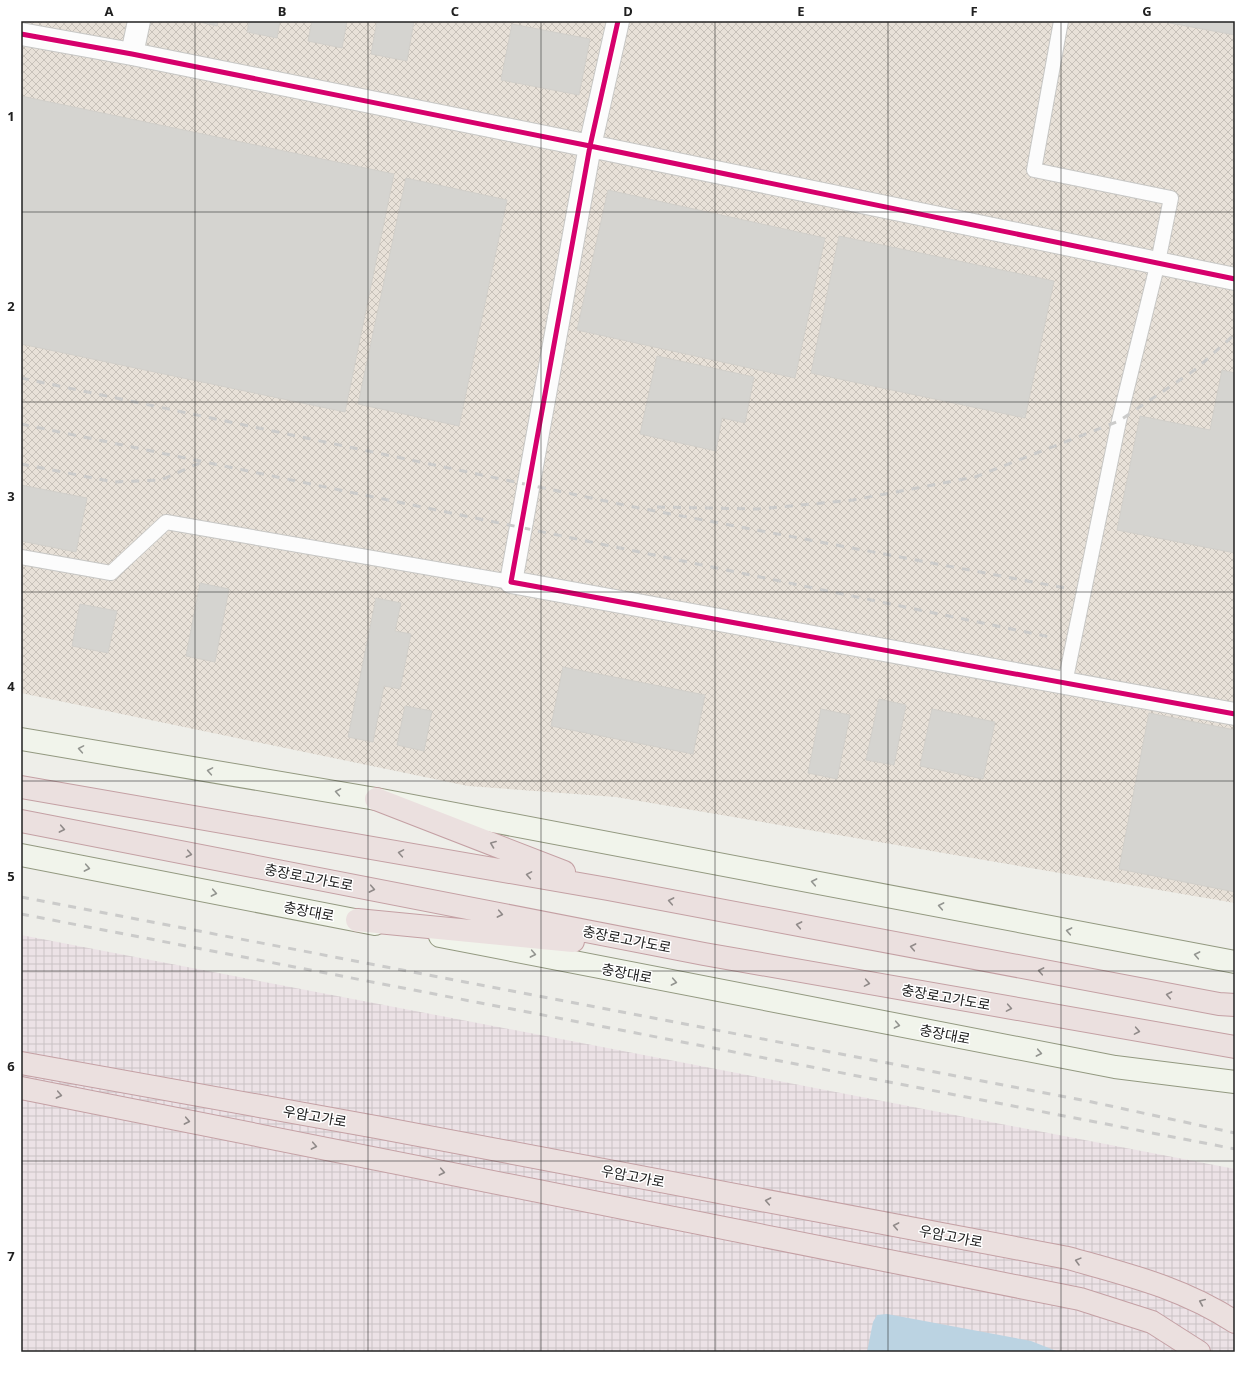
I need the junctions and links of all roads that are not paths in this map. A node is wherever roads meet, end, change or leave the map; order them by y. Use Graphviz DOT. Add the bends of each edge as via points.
graph roads {
  1 [pos="139,21"];
  2 [pos="618,21"];
  3 [pos="1061,21"];
  4 [pos="21,34"];
  5 [pos="132,54"];
  6 [pos="590,146"];
  7 [pos="1158,262"];
  8 [pos="1235,279"];
  9 [pos="21,557"];
  10 [pos="511,582"];
  11 [pos="1065,683"];
  12 [pos="1235,714"];
  13 [pos="21,739"];
  14 [pos="25,787"];
  15 [pos="376,799"];
  16 [pos="22,821"];
  17 [pos="21,855"];
  18 [pos="608,889"];
  19 [pos="357,920"];
  20 [pos="704,954"];
  21 [pos="1235,962"];
  22 [pos="1235,1005"];
  23 [pos="1235,1048"];
  24 [pos="21,1063"];
  25 [pos="1115,1067"];
  26 [pos="1235,1082"];
  27 [pos="21,1088"];
  28 [pos="1235,1093"];
  29 [pos="1235,1322"];
  30 [pos="1199,1352"];
  1 -- 5 [label="street"];
  2 -- 6 [label="street"];
  3 -- 7 [label="lane" via="1034,170 1171,198"];
  4 -- 5 [label="street"];
  5 -- 6 [label="street"];
  6 -- 7 [label="street"];
  6 -- 10 [label="street"];
  7 -- 8 [label="street"];
  7 -- 11 [label="lane" via="1119,421"];
  9 -- 10 [label="lane" via="112,573 166,522"];
  10 -- 11 [label="street"];
  11 -- 12 [label="street"];
  15 -- 13 [label="main road, one-way"];
  18 -- 14 [label="highway, one-way"];
  18 -- 15 [label="highway, one-way"];
  21 -- 15 [label="main road, one-way"];
  16 -- 20 [label="highway, 충장로고가도로, one-way"];
  17 -- 19 [label="main road, 충장대로, one-way"];
  22 -- 18 [label="highway, one-way"];
  19 -- 20 [label="highway"];
  19 -- 25 [label="main road, 충장대로, one-way"];
  20 -- 23 [label="highway, 충장로고가도로, one-way"];
  29 -- 24 [label="highway, 우암고가로, one-way" via="1208,1305 1154,1282 1068,1258 376,1127"];
  25 -- 26 [label="main road, 충장대로"];
  25 -- 28 [label="main road"];
  27 -- 30 [label="highway, 우암고가로, one-way" via="1080,1299 1152,1322"];
}
